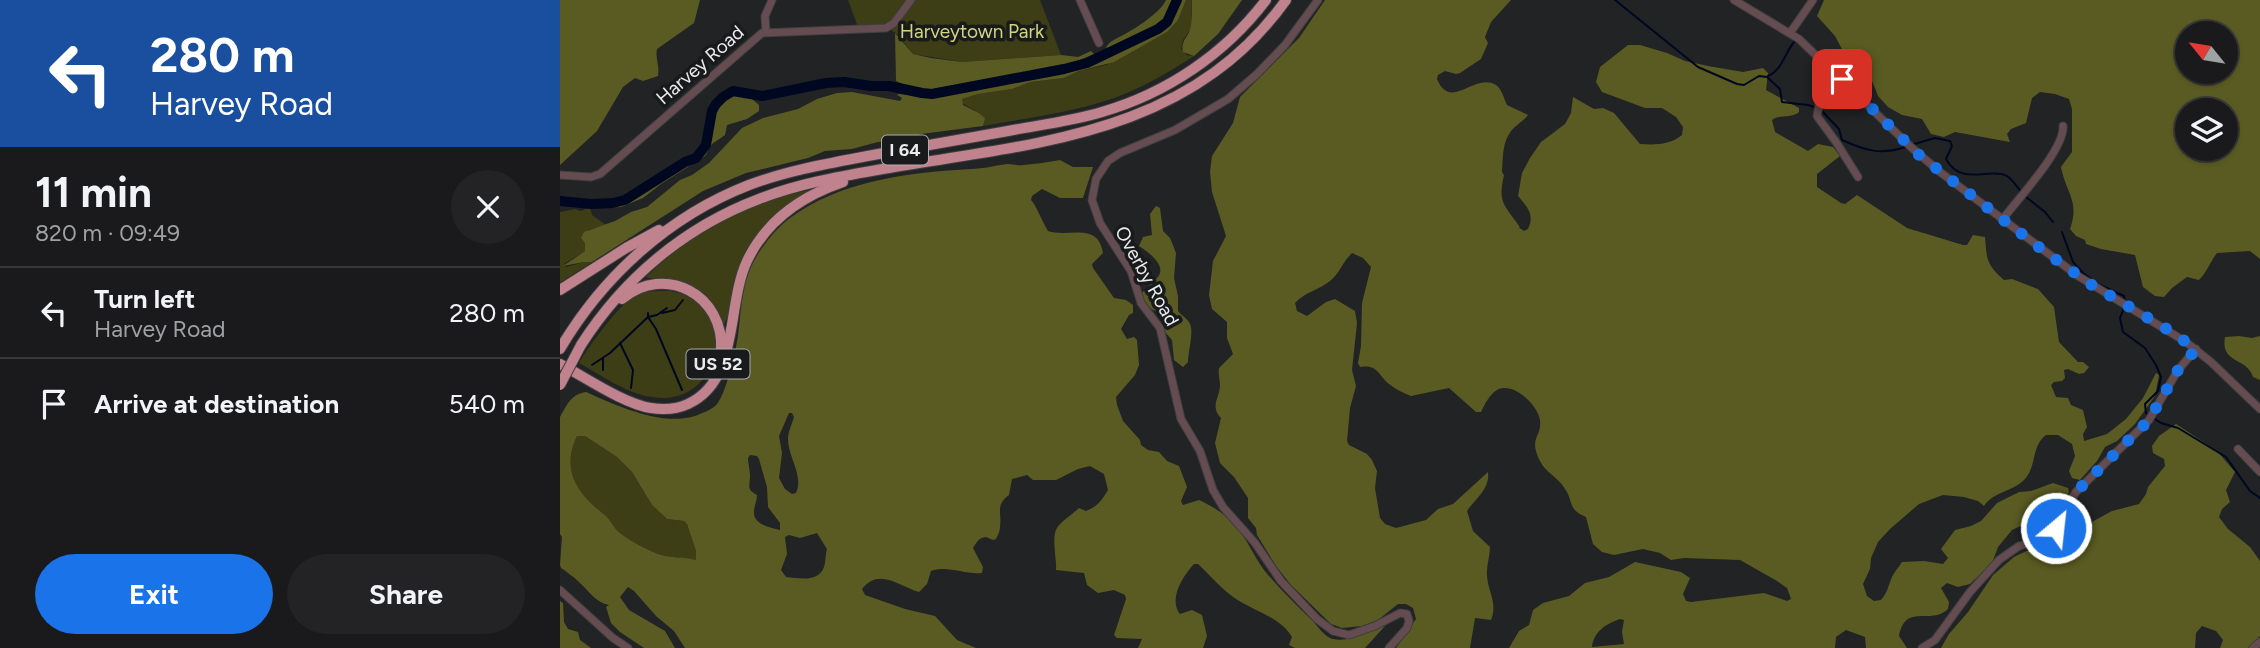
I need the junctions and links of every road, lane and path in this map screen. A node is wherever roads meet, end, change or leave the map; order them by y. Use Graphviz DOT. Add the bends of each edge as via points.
graph roads {
  1 [pos="772,0"];
  2 [pos="911,0"];
  3 [pos="1080,0"];
  4 [pos="1266,0"];
  5 [pos="1286,0"];
  6 [pos="1318,0"];
  7 [pos="1734,0"];
  8 [pos="1813,0"];
  9 [pos="766,32"];
  10 [pos="1790,33"];
  11 [pos="1099,43"];
  12 [pos="1842,79"];
  13 [pos="2063,126"];
  14 [pos="875,170"];
  15 [pos="560,175"];
  16 [pos="1858,177"];
  17 [pos="2002,219"];
  18 [pos="678,223"];
  19 [pos="560,290"];
  20 [pos="601,316"];
  21 [pos="560,349"];
  22 [pos="2196,349"];
  23 [pos="560,358"];
  24 [pos="560,364"];
  25 [pos="560,385"];
  26 [pos="2260,409"];
  27 [pos="2238,449"];
  28 [pos="2260,472"];
  29 [pos="560,590"];
  30 [pos="2260,642"];
  31 [pos="628,648"];
  32 [pos="1389,648"];
  33 [pos="1922,648"];
  34 [pos="2253,648"];
  1 -- 9 [label="street" via="765,16"];
  2 -- 9 [label="street, Harvey Road" via="886,28"];
  3 -- 11 [label="street"];
  4 -- 18 [label="highway, I 64" via="1239,32 1192,70 1120,106 1064,121 796,171 728,194"];
  5 -- 14 [label="highway, I 64" via="1264,29 1220,70 1141,114 1063,138"];
  6 -- 32 [label="street, Overby Road" via="1285,45 1228,99 1108,161 1096,179 1093,201 1100,223 1130,271 1141,303 1160,328 1181,419 1200,451 1220,503 1281,581 1333,631 1354,634 1407,614 1407,628"];
  7 -- 10 [label="street"];
  8 -- 10 [label="street"];
  9 -- 15 [label="street, Harvey Road" via="600,174"];
  10 -- 12 [label="street"];
  12 -- 16 [label="street" via="1818,109 1819,120"];
  12 -- 17 [label="street" via="1909,145"];
  13 -- 17 [label="street" via="2057,148"];
  14 -- 20 [label="highway, I 64" via="779,192 723,214 656,258"];
  14 -- 24 [label="highway" via="810,196 765,233 742,272 723,365 710,388 697,399 674,408 650,408"];
  17 -- 22 [label="street" via="2078,276"];
  18 -- 19 [label="highway"];
  18 -- 21 [label="highway, I 64" via="620,270 592,301"];
  20 -- 23 [label="highway, US 52" via="646,285 665,284 691,291 710,307 720,328 717,368 695,394 680,402 657,404 633,397"];
  20 -- 25 [label="highway, I 64, bridge"];
  22 -- 26 [label="street"];
  22 -- 33 [label="street" via="2178,370 2152,416 2076,492 2056,528 1999,560 1936,640"];
  27 -- 28 [label="street"];
  29 -- 31 [label="street"];
  30 -- 34 [label="street"];
}
